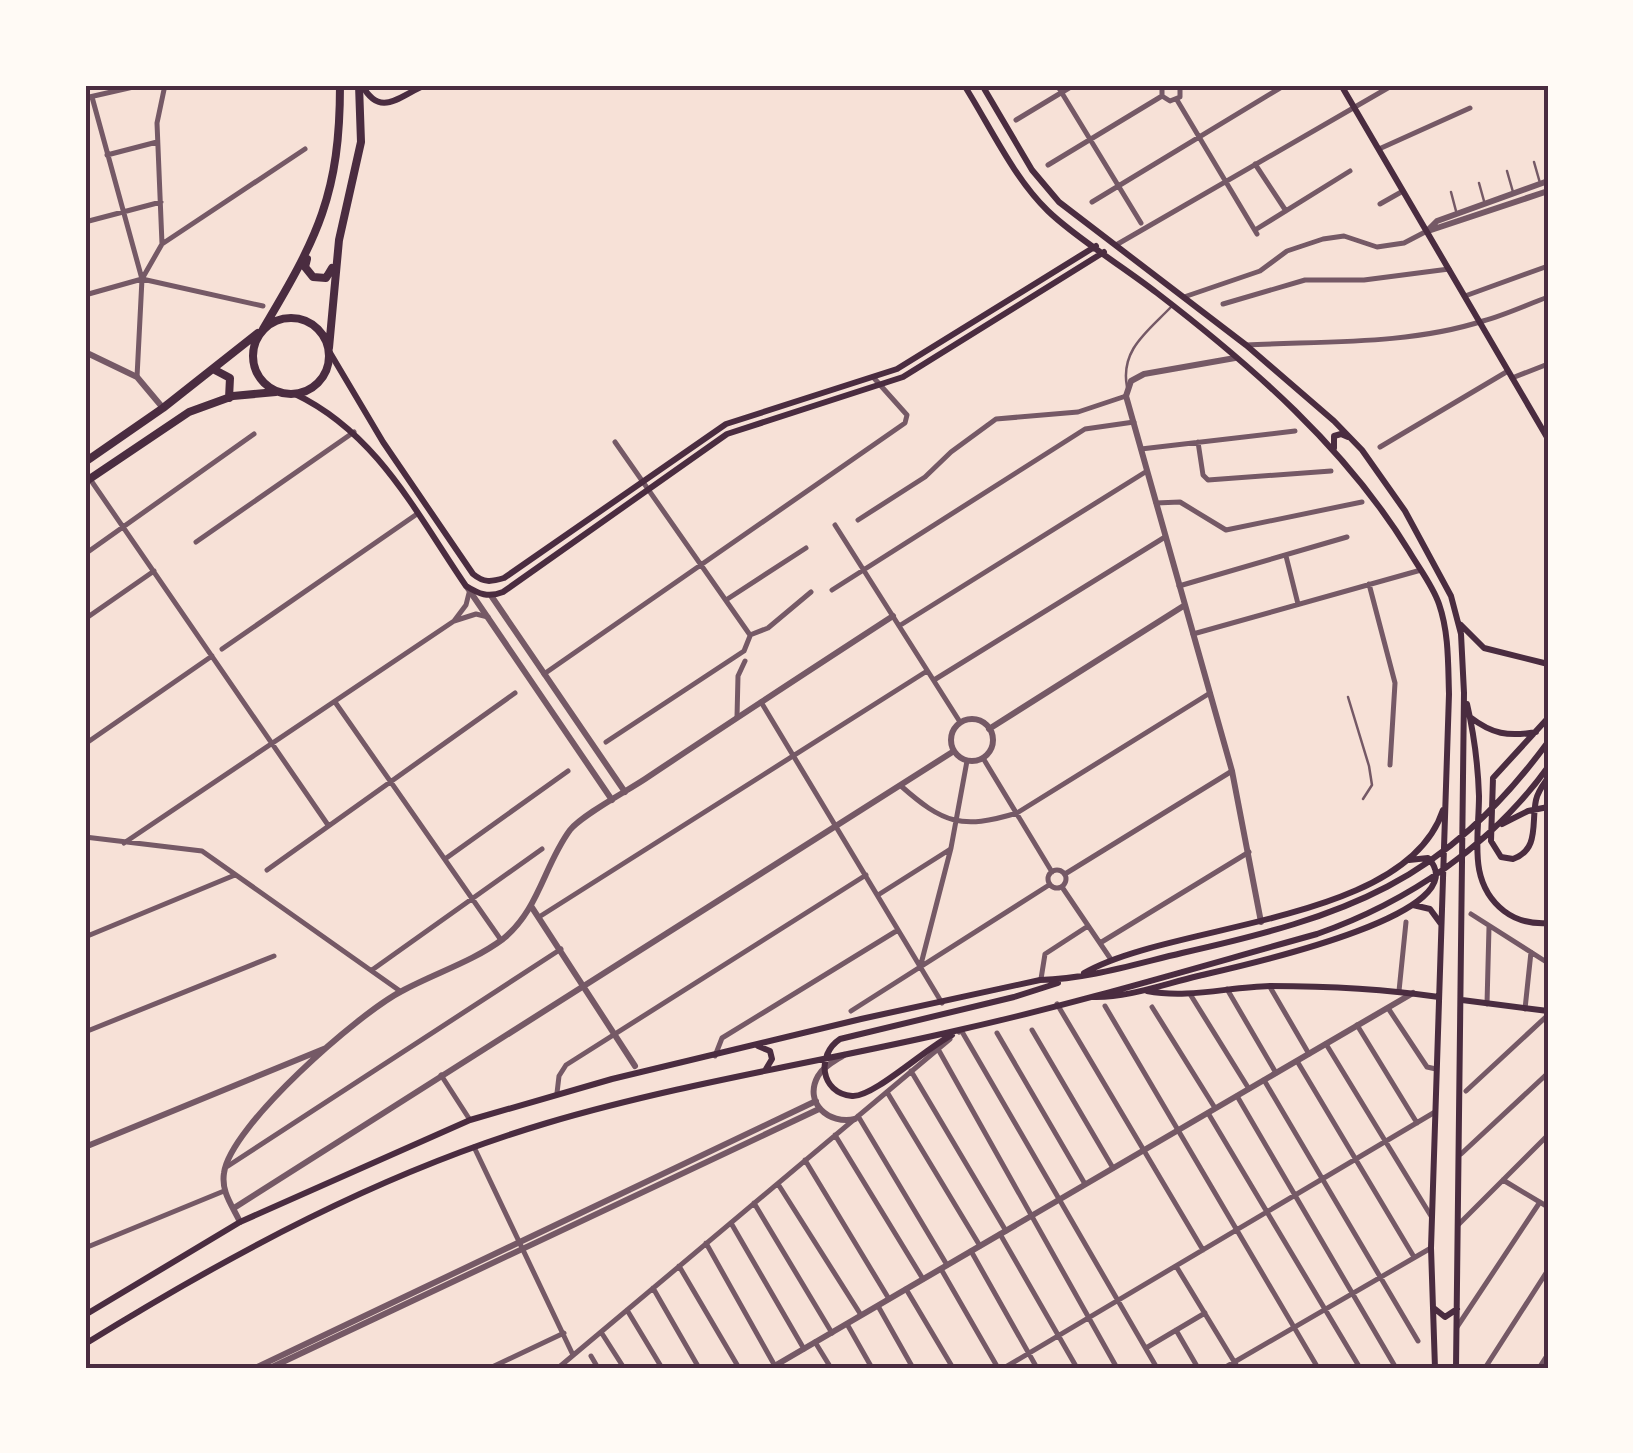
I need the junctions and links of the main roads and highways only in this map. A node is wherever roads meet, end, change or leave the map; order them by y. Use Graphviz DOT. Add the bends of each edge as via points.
graph roads {
  1 [pos="340,85"];
  2 [pos="360,85"];
  3 [pos="426,85"];
  4 [pos="964,85"];
  5 [pos="982,85"];
  6 [pos="1342,85"];
  7 [pos="312,246"];
  8 [pos="1096,246"];
  9 [pos="1104,252"];
  10 [pos="337,254"];
  11 [pos="262,330"];
  12 [pos="329,350"];
  13 [pos="213,368"];
  14 [pos="897,369"];
  15 [pos="903,377"];
  16 [pos="277,392"];
  17 [pos="294,394"];
  18 [pos="228,398"];
  19 [pos="1329,416"];
  20 [pos="1314,429"];
  21 [pos="1547,435"];
  22 [pos="1350,437"];
  23 [pos="1334,450"];
  24 [pos="85,462"];
  25 [pos="87,480"];
  26 [pos="646,486"];
  27 [pos="1458,621"];
  28 [pos="1548,664"];
  29 [pos="1464,693"];
  30 [pos="1470,717"];
  31 [pos="1548,718"];
  32 [pos="1537,732"];
  33 [pos="1548,742"];
  34 [pos="1548,767"];
  35 [pos="1548,778"];
  36 [pos="1446,801"];
  37 [pos="1548,808"];
  38 [pos="1490,837"];
  39 [pos="1408,860"];
  40 [pos="1411,904"];
  41 [pos="1548,923"];
  42 [pos="1442,926"];
  43 [pos="1078,976"];
  44 [pos="1068,979"];
  45 [pos="1140,990"];
  46 [pos="1086,996"];
  47 [pos="1439,996"];
  48 [pos="1462,1000"];
  49 [pos="1548,1014"];
  50 [pos="961,1030"];
  51 [pos="758,1046"];
  52 [pos="765,1070"];
  53 [pos="1435,1308"];
  54 [pos="1457,1309"];
  55 [pos="85,1315"];
  56 [pos="85,1344"];
  57 [pos="1435,1368"];
  58 [pos="1456,1368"];
  1 -- 7 [label="main road" via="338,156"];
  2 -- 3 [label="main road" via="385,103"];
  2 -- 10 [label="main road" via="360,142"];
  4 -- 8 [label="main road" via="1034,197"];
  5 -- 19 [label="main road" via="1048,190"];
  6 -- 21 [label="main road"];
  7 -- 10 [label="main road" via="305,266 318,279 326,278"];
  7 -- 11 [label="main road"];
  8 -- 9 [label="main road"];
  8 -- 14 [label="main road"];
  9 -- 15 [label="main road"];
  9 -- 20 [label="main road"];
  10 -- 12 [label="main road"];
  11 -- 12 [label="main road" via="281,318 302,318 320,330"];
  11 -- 13 [label="main road"];
  11 -- 16 [label="main road" via="252,360 260,379"];
  12 -- 17 [label="main road" via="321,380"];
  12 -- 26 [label="main road" via="383,442 482,581 504,578"];
  13 -- 18 [label="main road" via="230,378"];
  13 -- 24 [label="main road"];
  14 -- 15 [label="main road"];
  14 -- 26 [label="main road" via="738,418"];
  15 -- 26 [label="main road" via="738,428"];
  16 -- 17 [label="main road"];
  16 -- 18 [label="main road"];
  17 -- 26 [label="main road" via="372,448 478,594 492,597"];
  18 -- 25 [label="main road" via="189,412"];
  19 -- 20 [label="main road" via="1326,427"];
  19 -- 22 [label="main road"];
  20 -- 23 [label="main road"];
  22 -- 23 [label="main road" via="1334,436"];
  22 -- 27 [label="main road" via="1413,526"];
  23 -- 36 [label="main road" via="1391,522 1438,602 1449,694"];
  27 -- 28 [label="main road" via="1484,648"];
  27 -- 29 [label="main road"];
  29 -- 30 [label="main road"];
  29 -- 48 [label="main road"];
  30 -- 32 [label="main road" via="1502,735"];
  30 -- 41 [label="main road" via="1478,871 1488,896 1504,911"];
  31 -- 32 [label="main road"];
  32 -- 38 [label="main road" via="1496,772"];
  33 -- 43 [label="main road" via="1471,830 1381,892 1312,920"];
  34 -- 38 [label="main road"];
  35 -- 38 [label="main road" via="1523,855 1504,859"];
  36 -- 39 [label="main road" via="1431,836"];
  36 -- 42 [label="main road"];
  37 -- 38 [label="main road" via="1516,816"];
  38 -- 46 [label="main road" via="1366,915"];
  39 -- 40 [label="main road" via="1433,863 1434,884"];
  39 -- 43 [label="main road" via="1340,896 1110,958"];
  40 -- 42 [label="main road" via="1430,909"];
  40 -- 45 [label="main road" via="1330,942"];
  42 -- 47 [label="main road"];
  43 -- 44 [label="main road"];
  44 -- 50 [label="main road" via="840,1039 826,1054 825,1074 842,1093 865,1094"];
  44 -- 51 [label="main road"];
  45 -- 46 [label="main road"];
  45 -- 47 [label="main road" via="1190,994 1269,986"];
  46 -- 50 [label="main road"];
  47 -- 53 [label="main road" via="1430,1248"];
  48 -- 49 [label="main road"];
  48 -- 54 [label="main road"];
  50 -- 52 [label="main road"];
  51 -- 52 [label="main road" via="772,1059"];
  51 -- 55 [label="main road" via="470,1120 240,1222"];
  52 -- 56 [label="main road" via="564,1118 474,1147 260,1241"];
  53 -- 54 [label="main road" via="1445,1317"];
  53 -- 57 [label="main road"];
  54 -- 58 [label="main road"];
}
